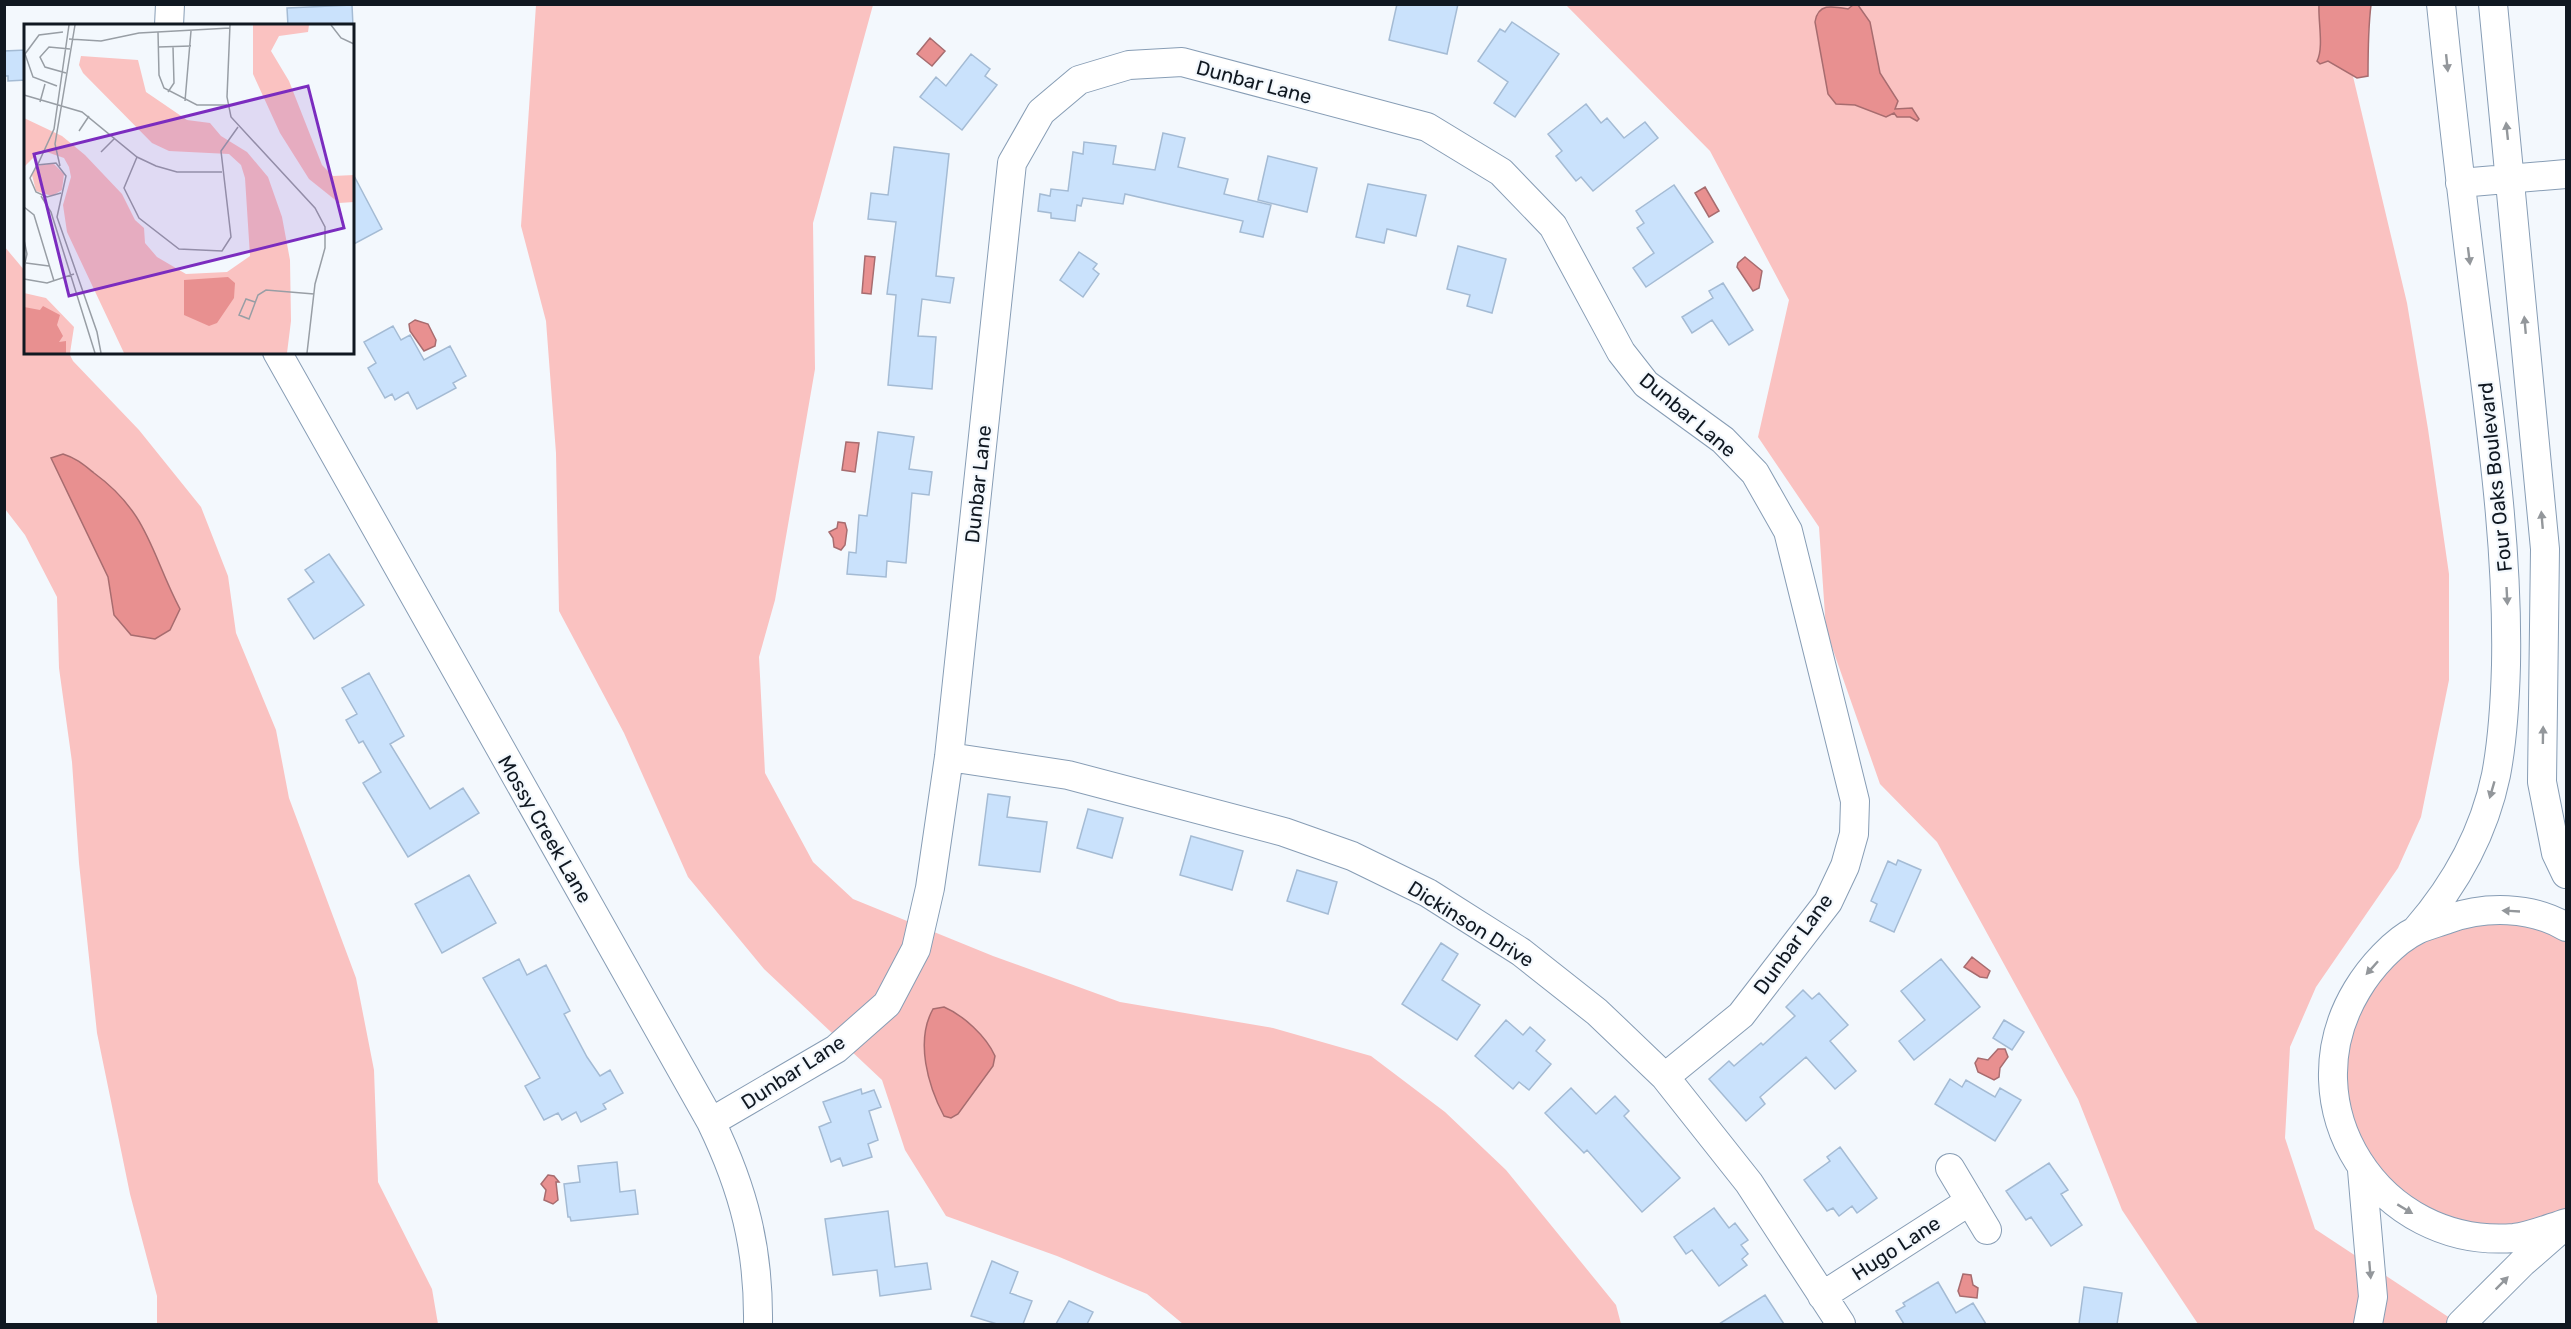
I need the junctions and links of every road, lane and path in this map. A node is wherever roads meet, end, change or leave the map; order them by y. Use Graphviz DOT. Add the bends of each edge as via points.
graph roads {
  1 [pos="170,4"];
  2 [pos="2442,4"];
  3 [pos="2493,4"];
  4 [pos="169,24"];
  5 [pos="2566,174"];
  6 [pos="2512,179"];
  7 [pos="2460,183"];
  8 [pos="278,354"];
  9 [pos="949,757"];
  10 [pos="2566,874"];
  11 [pos="2566,927"];
  12 [pos="2416,930"];
  13 [pos="1665,1077"];
  14 [pos="711,1122"];
  15 [pos="1950,1168"];
  16 [pos="2362,1170"];
  17 [pos="1970,1201"];
  18 [pos="2566,1224"];
  19 [pos="1987,1230"];
  20 [pos="1822,1296"];
  21 [pos="758,1324"];
  22 [pos="1841,1324"];
  23 [pos="2368,1324"];
  24 [pos="2461,1324"];
  1 -- 4 [label="street"];
  2 -- 7 [label="street, Four Oaks Boulevard, one-way"];
  6 -- 3 [label="street, Four Oaks Boulevard, one-way"];
  5 -- 6 [label="street"];
  6 -- 7 [label="street"];
  10 -- 6 [label="street, Four Oaks Boulevard, one-way" via="2556,853 2542,782 2545,549"];
  7 -- 12 [label="street, Four Oaks Boulevard, one-way" via="2501,506 2507,605 2504,724 2496,776 2478,837 2442,900"];
  8 -- 14 [label="street, Mossy Creek Lane"];
  9 -- 13 [label="street, Dickinson Drive" via="1068,775 1284,832 1352,856 1428,893 1521,952 1598,1012"];
  9 -- 13 [label="street, Dunbar Lane" via="1012,164 1041,112 1079,80 1128,64 1182,62 1427,127 1501,172 1554,226 1621,352 1646,384 1723,440 1755,473 1788,531 1855,801 1854,834 1845,866 1828,902 1741,1015"];
  9 -- 14 [label="street, Dunbar Lane" via="924,922 916,949 888,1004 836,1049"];
  11 -- 12 [label="street, one-way" via="2553,919 2515,910 2470,912"];
  12 -- 16 [label="street, one-way" via="2370,968 2343,1012 2331,1068 2335,1107 2350,1150"];
  13 -- 20 [label="street, Dickinson Drive" via="1749,1183"];
  14 -- 21 [label="street, Mossy Creek Lane" via="731,1166 749,1222"];
  15 -- 17 [label="street"];
  16 -- 18 [label="street, one-way" via="2394,1203 2432,1225 2473,1237 2515,1238"];
  16 -- 23 [label="street, one-way" via="2373,1297"];
  17 -- 19 [label="street"];
  17 -- 20 [label="street, Hugo Lane"];
  24 -- 18 [label="street, one-way"];
  20 -- 22 [label="street, Dickinson Drive"];
}
